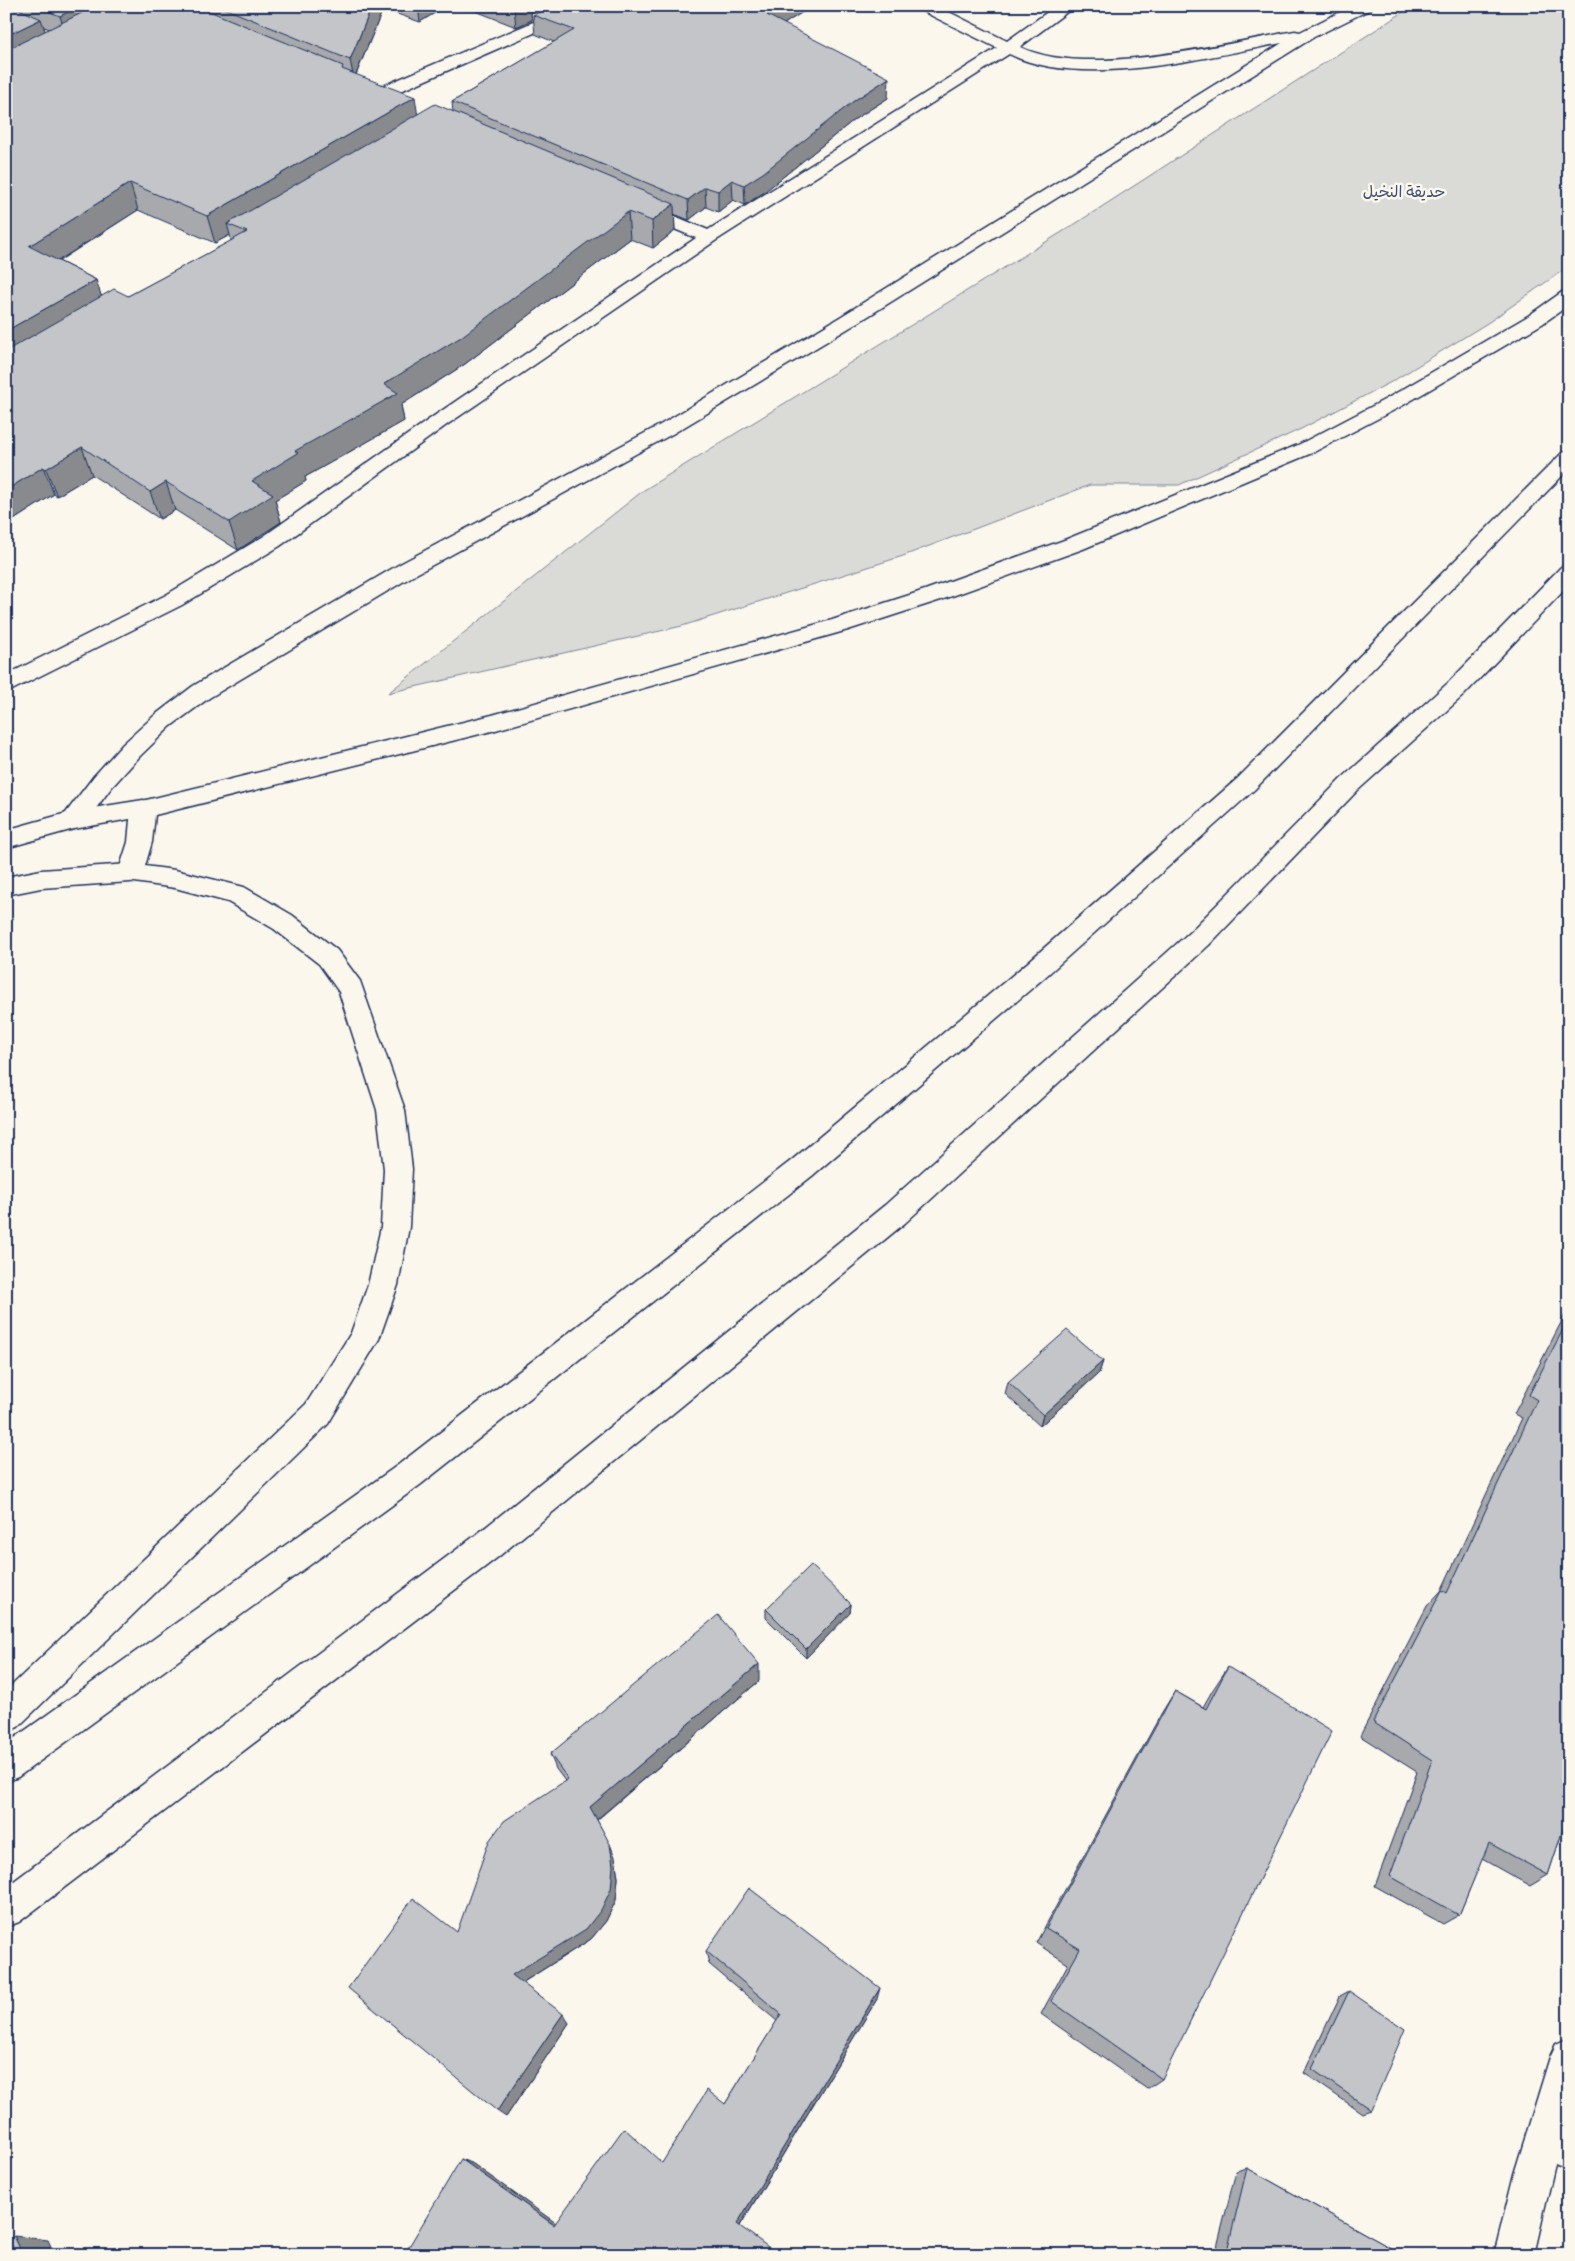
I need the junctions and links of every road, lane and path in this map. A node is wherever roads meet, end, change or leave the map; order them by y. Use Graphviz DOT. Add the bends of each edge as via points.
graph roads {
  1 [pos="575,6"];
  2 [pos="924,6"];
  3 [pos="1067,6"];
  4 [pos="1365,6"];
  5 [pos="528,12"];
  6 [pos="551,20"];
  7 [pos="1308,34"];
  8 [pos="1009,47"];
  9 [pos="357,88"];
  10 [pos="375,96"];
  11 [pos="411,112"];
  12 [pos="628,203"];
  13 [pos="709,237"];
  14 [pos="1569,296"];
  15 [pos="1569,458"];
  16 [pos="1569,572"];
  17 [pos="6,685"];
  18 [pos="143,809"];
  19 [pos="74,820"];
  20 [pos="6,839"];
  21 [pos="130,873"];
  22 [pos="6,886"];
  23 [pos="6,1715"];
  24 [pos="6,1765"];
  25 [pos="6,1909"];
  26 [pos="1569,2057"];
  27 [pos="1557,2144"];
  28 [pos="1514,2255"];
  1 -- 6 [label="main road"];
  2 -- 8 [label="main road"];
  3 -- 8 [label="main road"];
  4 -- 7 [label="main road"];
  5 -- 6 [label="main road"];
  6 -- 10 [label="main road"];
  7 -- 8 [label="main road" via="1164,59 1098,66 1052,63 1026,56"];
  7 -- 19 [label="main road" via="667,429 408,569 201,692 138,742 105,778"];
  8 -- 13 [label="main road"];
  9 -- 10 [label="main road"];
  10 -- 11 [label="main road"];
  12 -- 13 [label="main road"];
  13 -- 17 [label="main road" via="441,420 272,542 174,600"];
  14 -- 18 [label="main road" via="1535,320 1392,404 1305,449 1075,544 942,592 840,625 492,724"];
  15 -- 24 [label="main road" via="1246,784 1036,970 802,1168 409,1475"];
  16 -- 25 [label="main road" via="1456,689 1349,785 1200,938 895,1214 487,1546"];
  18 -- 19 [label="main road"];
  18 -- 21 [label="main road" via="141,846"];
  19 -- 20 [label="main road"];
  21 -- 22 [label="main road" via="41,879"];
  21 -- 23 [label="main road" via="175,879 235,894 283,922 328,957 351,988 391,1110 398,1169 395,1226 383,1285 364,1339 317,1414"];
  26 -- 27 [label="main road"];
  27 -- 28 [label="main road"];
}
